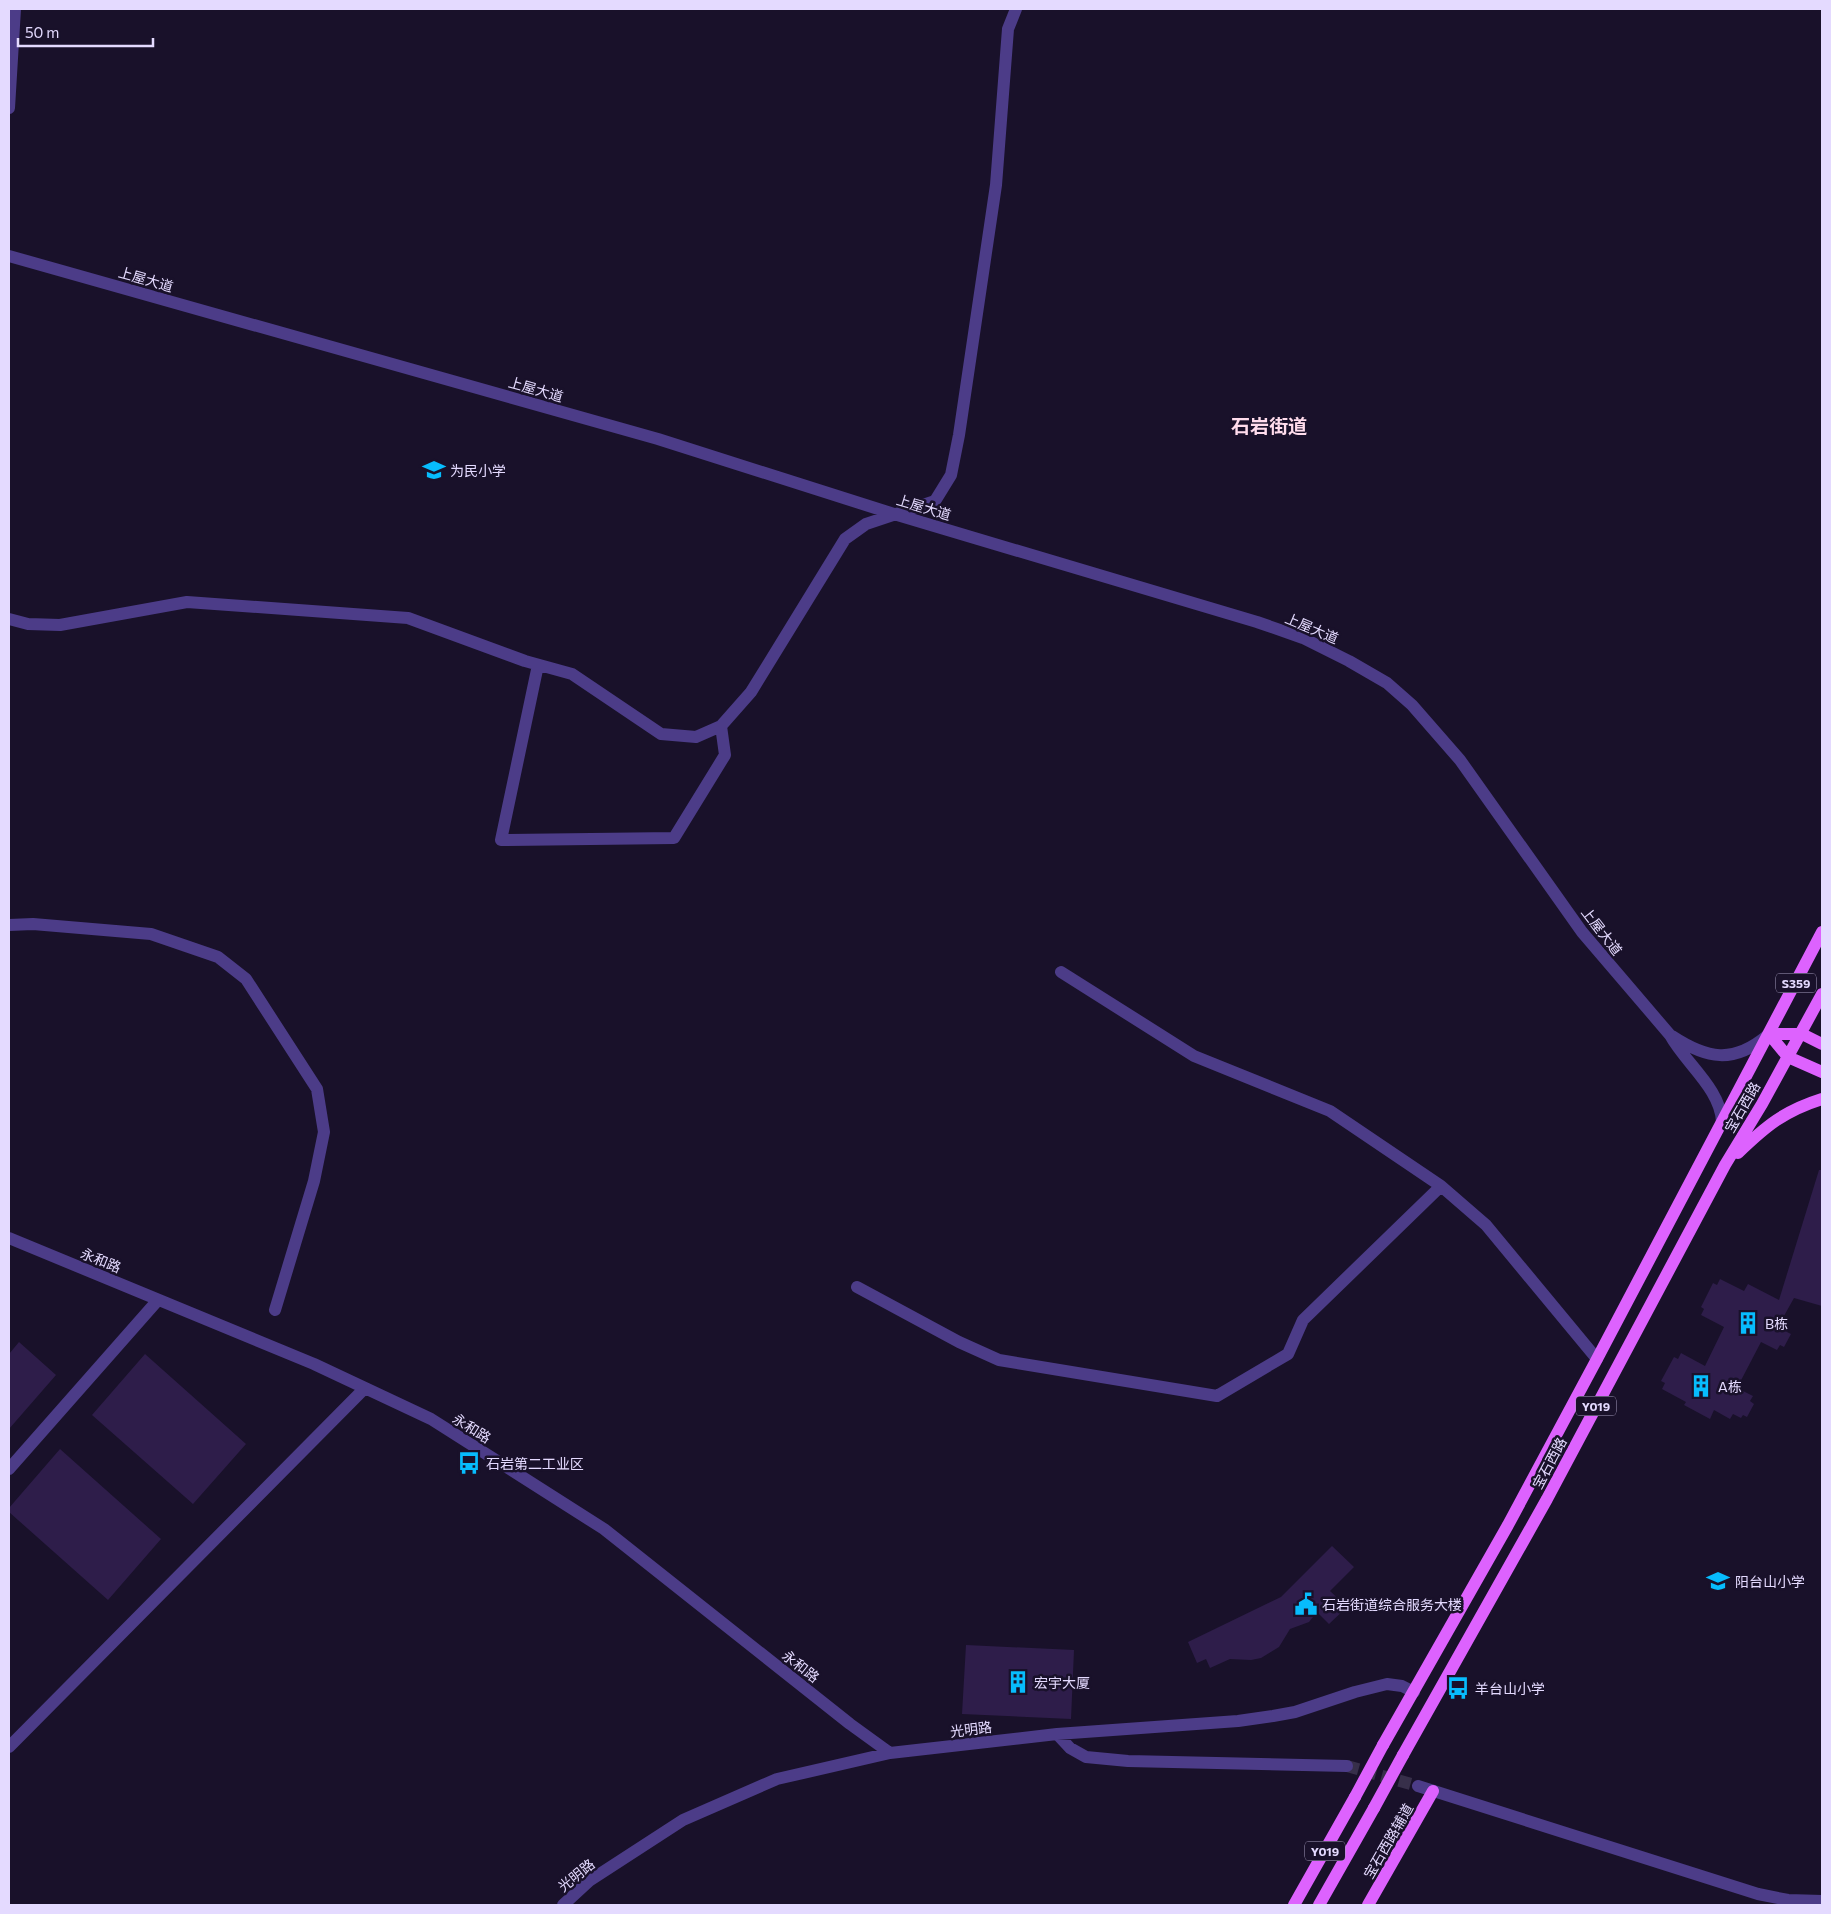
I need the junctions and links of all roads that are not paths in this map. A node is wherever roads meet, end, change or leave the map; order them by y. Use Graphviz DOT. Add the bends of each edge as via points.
graph roads {
  1 [pos="14,9"];
  2 [pos="1016,9"];
  3 [pos="9,108"];
  4 [pos="9,256"];
  5 [pos="894,514"];
  6 [pos="9,620"];
  7 [pos="538,665"];
  8 [pos="721,726"];
  9 [pos="9,925"];
  10 [pos="1822,932"];
  11 [pos="1061,972"];
  12 [pos="1822,994"];
  13 [pos="1769,1034"];
  14 [pos="1802,1034"];
  15 [pos="1670,1035"];
  16 [pos="1822,1044"];
  17 [pos="1788,1057"];
  18 [pos="1822,1072"];
  19 [pos="1822,1099"];
  20 [pos="1722,1122"];
  21 [pos="1725,1165"];
  22 [pos="1441,1186"];
  23 [pos="9,1238"];
  24 [pos="857,1287"];
  25 [pos="158,1300"];
  26 [pos="275,1310"];
  27 [pos="1598,1360"];
  28 [pos="365,1388"];
  29 [pos="9,1469"];
  30 [pos="1414,1692"];
  31 [pos="1057,1734"];
  32 [pos="9,1747"];
  33 [pos="890,1754"];
  34 [pos="1347,1766"];
  35 [pos="1418,1786"];
  36 [pos="1433,1791"];
  37 [pos="1822,1901"];
  38 [pos="563,1905"];
  39 [pos="1294,1905"];
  40 [pos="1320,1905"];
  41 [pos="1368,1905"];
  1 -- 3 [label="street"];
  2 -- 5 [label="street" via="1008,29 996,185 951,475 934,501"];
  4 -- 5 [label="street, 上屋大道" via="658,439"];
  5 -- 8 [label="street" via="866,524 845,539 751,692"];
  5 -- 15 [label="street, 上屋大道" via="1275,628 1341,657 1387,684 1412,705 1460,760 1582,932"];
  6 -- 7 [label="street" via="60,625 187,602 408,618"];
  7 -- 8 [label="street" via="572,674 661,734 696,737"];
  7 -- 8 [label="street" via="501,840 674,838 725,755"];
  9 -- 26 [label="street" via="33,924 150,934 218,957 246,979 318,1089 324,1132 314,1181"];
  10 -- 13 [label="main road, S359"];
  11 -- 22 [label="street" via="1194,1056 1330,1111"];
  12 -- 14 [label="main road, S359"];
  13 -- 14 [label="main road"];
  13 -- 15 [label="street, 上屋大道" via="1744,1051 1715,1056"];
  13 -- 17 [label="main road"];
  13 -- 20 [label="main road, 宝石西路 / Y019"];
  14 -- 16 [label="main road"];
  14 -- 17 [label="main road, 宝石西路 / Y019"];
  15 -- 20 [label="street, 上屋大道" via="1720,1106"];
  17 -- 18 [label="main road"];
  17 -- 21 [label="main road, 宝石西路 / Y019"];
  19 -- 21 [label="main road" via="1789,1111 1772,1122"];
  20 -- 27 [label="main road, 宝石西路 / Y019"];
  21 -- 40 [label="main road, 宝石西路 / Y019, bridge" via="1543,1507"];
  22 -- 24 [label="street" via="1303,1320 1288,1354 1217,1396 999,1360"];
  22 -- 27 [label="street" via="1486,1225"];
  23 -- 25 [label="street, 永和路"];
  25 -- 28 [label="street, 永和路"];
  25 -- 29 [label="street"];
  27 -- 30 [label="main road, 宝石西路 / Y019"];
  28 -- 32 [label="street"];
  28 -- 33 [label="street, 永和路" via="431,1419 604,1529"];
  30 -- 31 [label="street, 光明路" via="1387,1684 1273,1716"];
  30 -- 39 [label="main road, 宝石西路 / Y019, bridge"];
  31 -- 33 [label="street, 光明路"];
  31 -- 34 [label="street" via="1070,1748 1086,1756 1128,1761"];
  33 -- 38 [label="street, 光明路" via="777,1779 683,1820 589,1881"];
  35 -- 36 [label="street"];
  36 -- 37 [label="street" via="1758,1894 1788,1900"];
  36 -- 41 [label="main road, 宝石西路辅道"];
}
